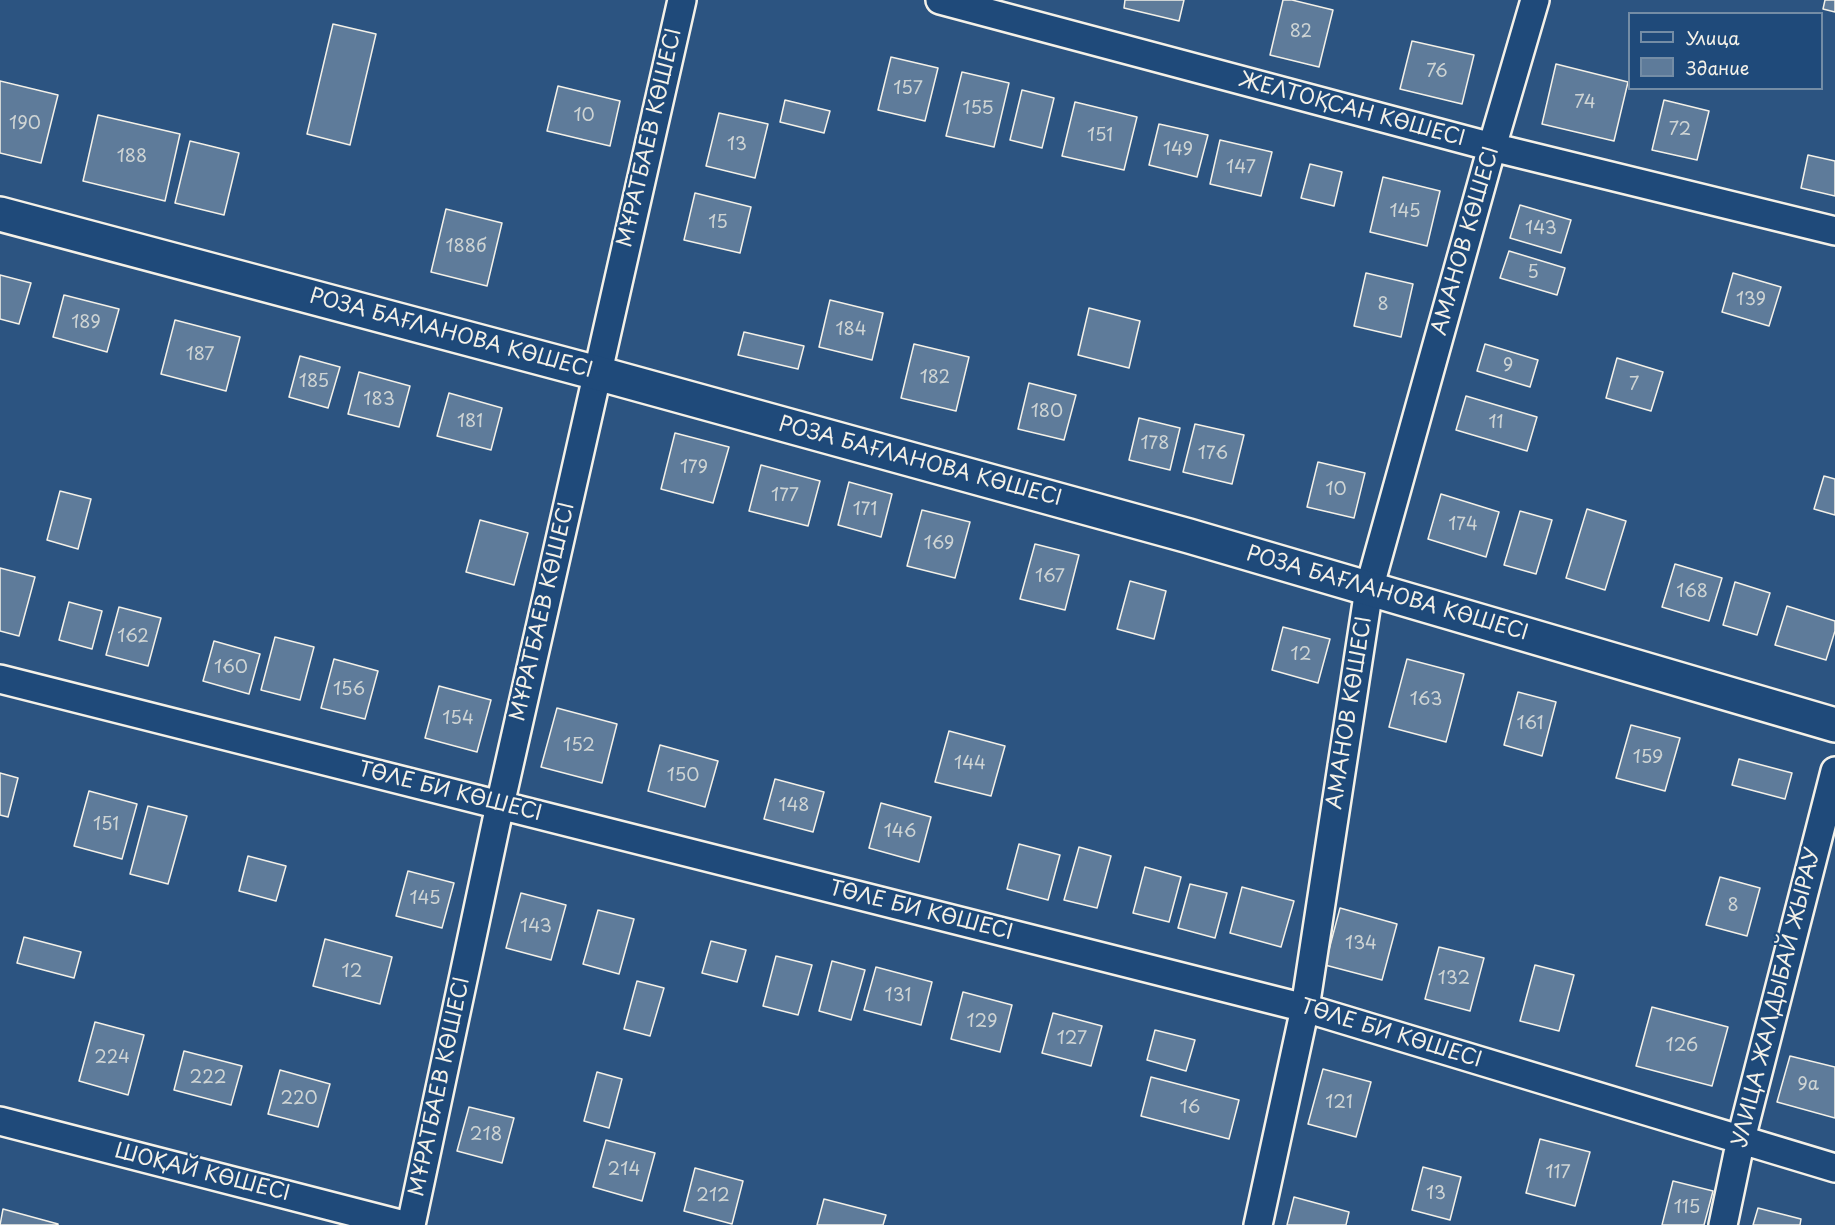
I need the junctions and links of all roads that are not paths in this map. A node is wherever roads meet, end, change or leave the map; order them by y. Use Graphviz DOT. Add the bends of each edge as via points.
graph roads {
  1 [pos="682,0"];
  2 [pos="940,0"];
  3 [pos="1535,0"];
  4 [pos="1492,147"];
  5 [pos="0,214"];
  6 [pos="1835,231"];
  7 [pos="597,373"];
  8 [pos="1369,589"];
  9 [pos="0,679"];
  10 [pos="1835,725"];
  11 [pos="1835,771"];
  12 [pos="500,805"];
  13 [pos="1305,1008"];
  14 [pos="0,1121"];
  15 [pos="1741,1139"];
  16 [pos="1835,1168"];
  17 [pos="404,1225"];
  18 [pos="411,1225"];
  19 [pos="1258,1225"];
  20 [pos="1724,1225"];
  1 -- 7 [label="street, МҰРАТБАЕВ КӨШЕСІ"];
  2 -- 4 [label="street, ЖЕЛТОҚСАН КӨШЕСІ"];
  3 -- 4 [label="street, АМАНОВ КӨШЕСІ"];
  4 -- 6 [label="street, ЖЕЛТОҚСАН КӨШЕСІ"];
  4 -- 8 [label="street, АМАНОВ КӨШЕСІ"];
  5 -- 7 [label="street, РОЗА БАҒЛАНОВА КӨШЕСІ"];
  7 -- 8 [label="street, РОЗА БАҒЛАНОВА КӨШЕСІ"];
  7 -- 12 [label="street, МҰРАТБАЕВ КӨШЕСІ"];
  8 -- 10 [label="street, РОЗА БАҒЛАНОВА КӨШЕСІ"];
  8 -- 13 [label="street, АМАНОВ КӨШЕСІ"];
  9 -- 12 [label="street, ТӨЛЕ БИ КӨШЕСІ"];
  11 -- 15 [label="street, УЛИЦА ЖАЛДЫБАЙ ЖЫРАУ"];
  12 -- 13 [label="street, ТӨЛЕ БИ КӨШЕСІ"];
  12 -- 18 [label="street, МҰРАТБАЕВ КӨШЕСІ"];
  13 -- 15 [label="street, ТӨЛЕ БИ КӨШЕСІ"];
  13 -- 19 [label="street, АМАНОВ КӨШЕСІ"];
  14 -- 17 [label="street, ШОҚАЙ КӨШЕСІ"];
  15 -- 16 [label="street, ТӨЛЕ БИ КӨШЕСІ"];
  15 -- 20 [label="street, УЛИЦА ЖАЛДЫБАЙ ЖЫРАУ"];
}
